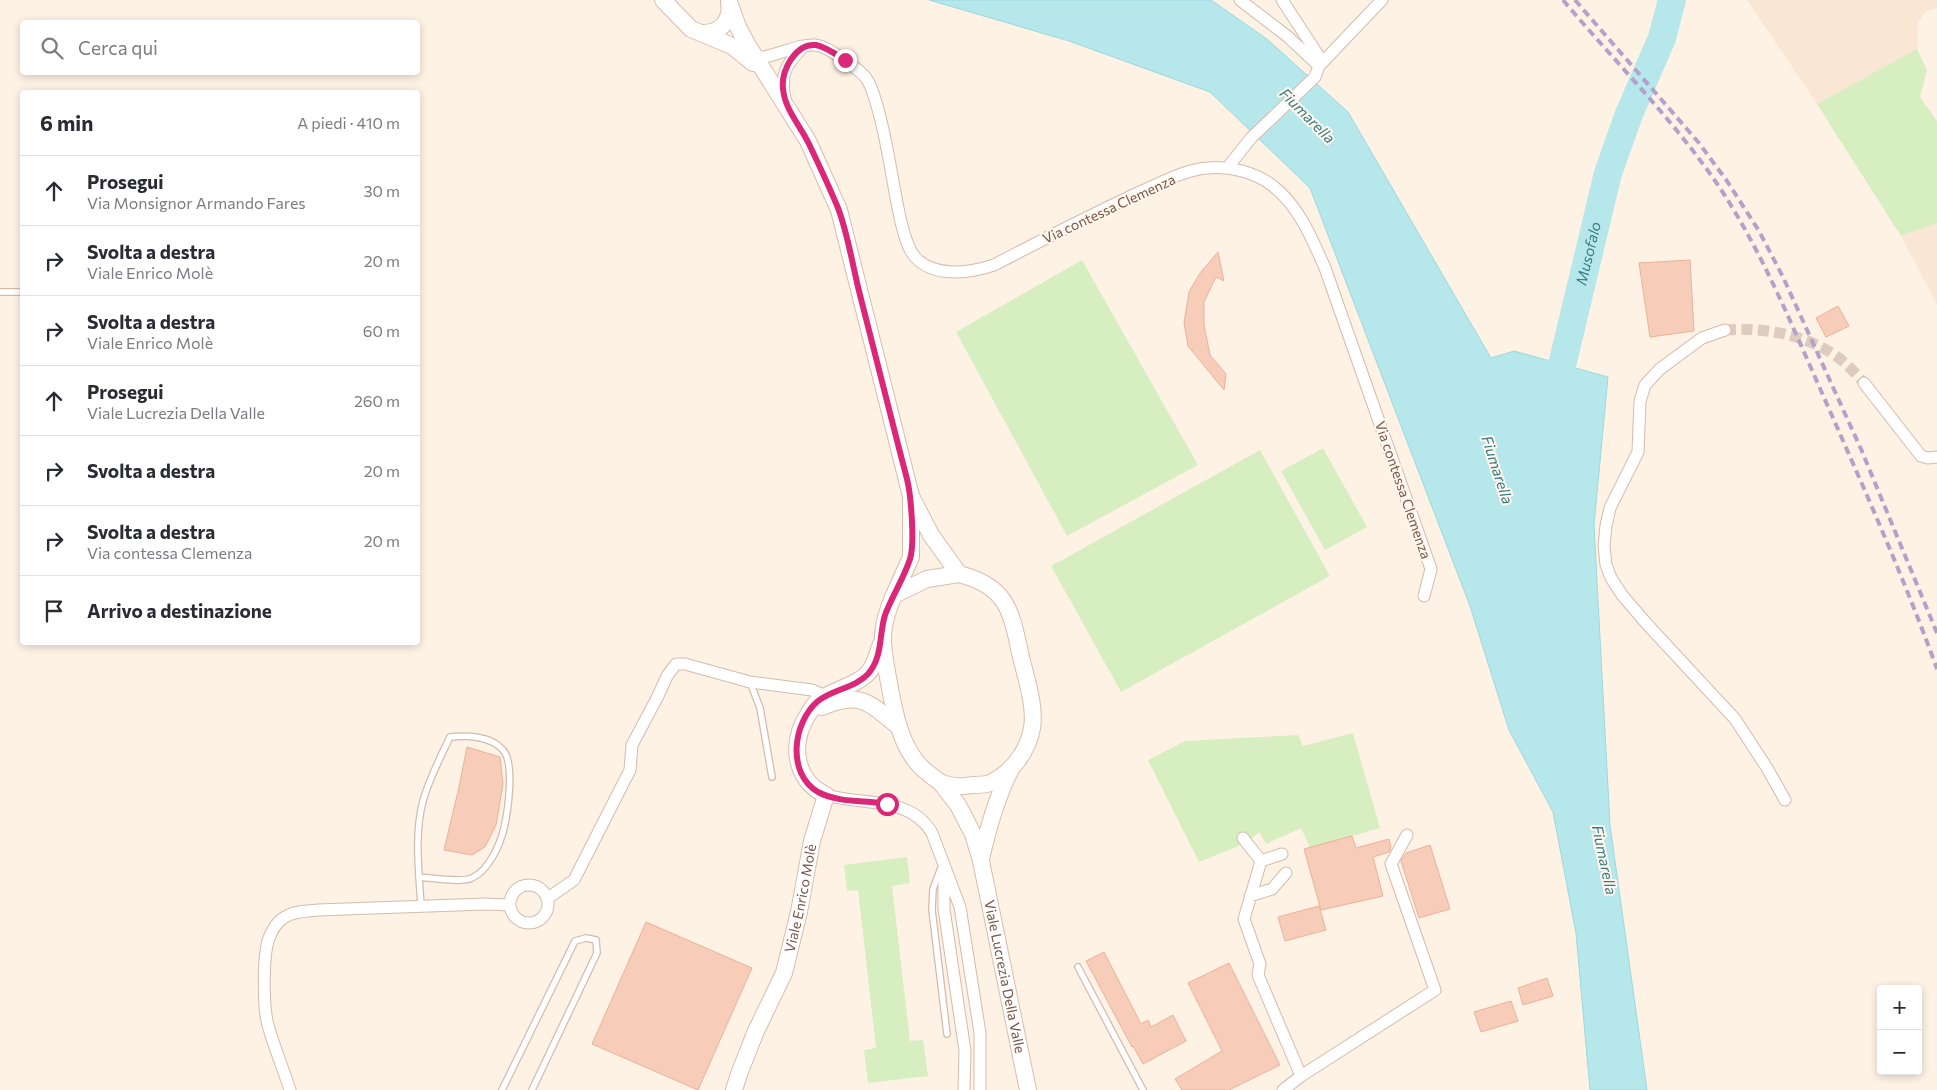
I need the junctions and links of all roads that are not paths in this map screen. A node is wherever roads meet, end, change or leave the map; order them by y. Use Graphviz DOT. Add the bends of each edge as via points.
graph roads {
  1 [pos="663,0"];
  2 [pos="682,0"];
  3 [pos="1240,0"];
  4 [pos="1282,0"];
  5 [pos="1382,0"];
  6 [pos="728,1"];
  7 [pos="683,20"];
  8 [pos="703,33"];
  9 [pos="804,46"];
  10 [pos="756,58"];
  11 [pos="1317,71"];
  12 [pos="764,73"];
  13 [pos="786,105"];
  14 [pos="1228,167"];
  15 [pos="0,292"];
  16 [pos="20,292"];
  17 [pos="1725,330"];
  18 [pos="1864,384"];
  19 [pos="1937,457"];
  20 [pos="911,496"];
  21 [pos="958,574"];
  22 [pos="894,595"];
  23 [pos="1424,596"];
  24 [pos="882,642"];
  25 [pos="750,682"];
  26 [pos="825,696"];
  27 [pos="809,713"];
  28 [pos="899,727"];
  29 [pos="1011,769"];
  30 [pos="772,776"];
  31 [pos="940,782"];
  32 [pos="826,795"];
  33 [pos="1785,800"];
  34 [pos="1407,835"];
  35 [pos="1243,838"];
  36 [pos="1282,854"];
  37 [pos="1261,860"];
  38 [pos="944,861"];
  39 [pos="981,861"];
  40 [pos="1286,872"];
  41 [pos="419,877"];
  42 [pos="1250,896"];
  43 [pos="548,898"];
  44 [pos="509,905"];
  45 [pos="421,906"];
  46 [pos="1078,967"];
  47 [pos="947,1034"];
  48 [pos="1301,1076"];
  49 [pos="290,1090"];
  50 [pos="502,1090"];
  51 [pos="532,1090"];
  52 [pos="734,1090"];
  53 [pos="964,1090"];
  54 [pos="980,1090"];
  55 [pos="1028,1090"];
  56 [pos="1142,1090"];
  57 [pos="1283,1090"];
  1 -- 7 [label="main road"];
  2 -- 7 [label="main road"];
  3 -- 11 [label="street" via="1287,36"];
  4 -- 11 [label="street" via="1318,55"];
  5 -- 11 [label="street"];
  6 -- 8 [label="main road" via="729,15 722,27"];
  6 -- 10 [label="main road, Viale Lucrezia Della Valle"];
  7 -- 8 [label="main road" via="691,29"];
  8 -- 12 [label="main road" via="732,46"];
  9 -- 10 [label="street"];
  9 -- 13 [label="street" via="790,60 784,72 782,87"];
  9 -- 14 [label="street, Via contessa Clemenza" via="816,45 833,52 868,80 882,122 907,243 914,256 934,269 962,272 994,265 1156,185 1206,168"];
  10 -- 12 [label="main road, Viale Lucrezia Della Valle"];
  11 -- 14 [label="street" via="1251,138"];
  12 -- 13 [label="main road, Viale Lucrezia Della Valle"];
  13 -- 20 [label="main road, Viale Lucrezia Della Valle" via="808,142 839,210"];
  14 -- 23 [label="street, Via contessa Clemenza" via="1259,177 1285,196 1313,241 1329,278 1431,570"];
  15 -- 16 [label="lane"];
  17 -- 33 [label="street" via="1702,338 1660,369 1645,385 1640,401 1638,452 1610,508 1606,526 1606,565 1622,594 1646,623 1735,720"];
  18 -- 19 [label="street" via="1921,456"];
  20 -- 21 [label="main road, Viale Lucrezia Della Valle" via="931,535"];
  20 -- 22 [label="main road, Viale Lucrezia Della Valle" via="911,557"];
  21 -- 22 [label="main road, Viale Lucrezia Della Valle" via="927,580"];
  21 -- 29 [label="main road, Viale Lucrezia Della Valle" via="981,580 999,594 1017,637 1032,710 1032,726 1029,740"];
  22 -- 24 [label="main road, Viale Lucrezia Della Valle" via="885,617"];
  24 -- 26 [label="main road" via="868,674"];
  24 -- 28 [label="main road, Viale Lucrezia Della Valle"];
  25 -- 26 [label="street" via="796,687"];
  25 -- 30 [label="lane" via="760,708"];
  25 -- 43 [label="street" via="676,664 632,745 630,770 574,880"];
  26 -- 27 [label="main road"];
  27 -- 28 [label="main road" via="841,701 864,700"];
  27 -- 32 [label="main road" via="798,733 796,745 800,771 807,783"];
  28 -- 31 [label="main road, Viale Lucrezia Della Valle" via="920,766"];
  29 -- 31 [label="main road, Viale Lucrezia Della Valle" via="989,784 956,787"];
  29 -- 39 [label="main road, Viale Lucrezia Della Valle" via="993,811"];
  31 -- 39 [label="main road, Viale Lucrezia Della Valle" via="958,805 973,834"];
  32 -- 38 [label="street" via="887,804 910,812 928,826"];
  32 -- 52 [label="main road, Viale Enrico Molè" via="812,841 784,973 738,1074"];
  34 -- 48 [label="street" via="1391,864 1435,990"];
  35 -- 37 [label="street"];
  36 -- 37 [label="street"];
  37 -- 42 [label="street"];
  38 -- 47 [label="lane" via="933,889 932,910"];
  38 -- 53 [label="street" via="944,909 965,1051"];
  38 -- 54 [label="street" via="960,907 979,1023"];
  39 -- 55 [label="main road, Viale Lucrezia Della Valle"];
  40 -- 42 [label="street" via="1272,889"];
  41 -- 41 [label="lane" via="417,852 423,803 450,737 484,739 503,749 510,771 504,828 488,863 472,878"];
  41 -- 45 [label="lane"];
  42 -- 48 [label="street" via="1244,919 1260,964 1258,975"];
  43 -- 44 [label="street" via="537,886 521,886 511,896"];
  43 -- 44 [label="street" via="547,913 532,924 519,921"];
  44 -- 45 [label="street"];
  45 -- 49 [label="street" via="296,913 279,921 267,943 264,996 268,1023"];
  46 -- 56 [label="lane"];
  48 -- 57 [label="street"];
  50 -- 51 [label="lane" via="575,941 596,940 598,953"];
}
